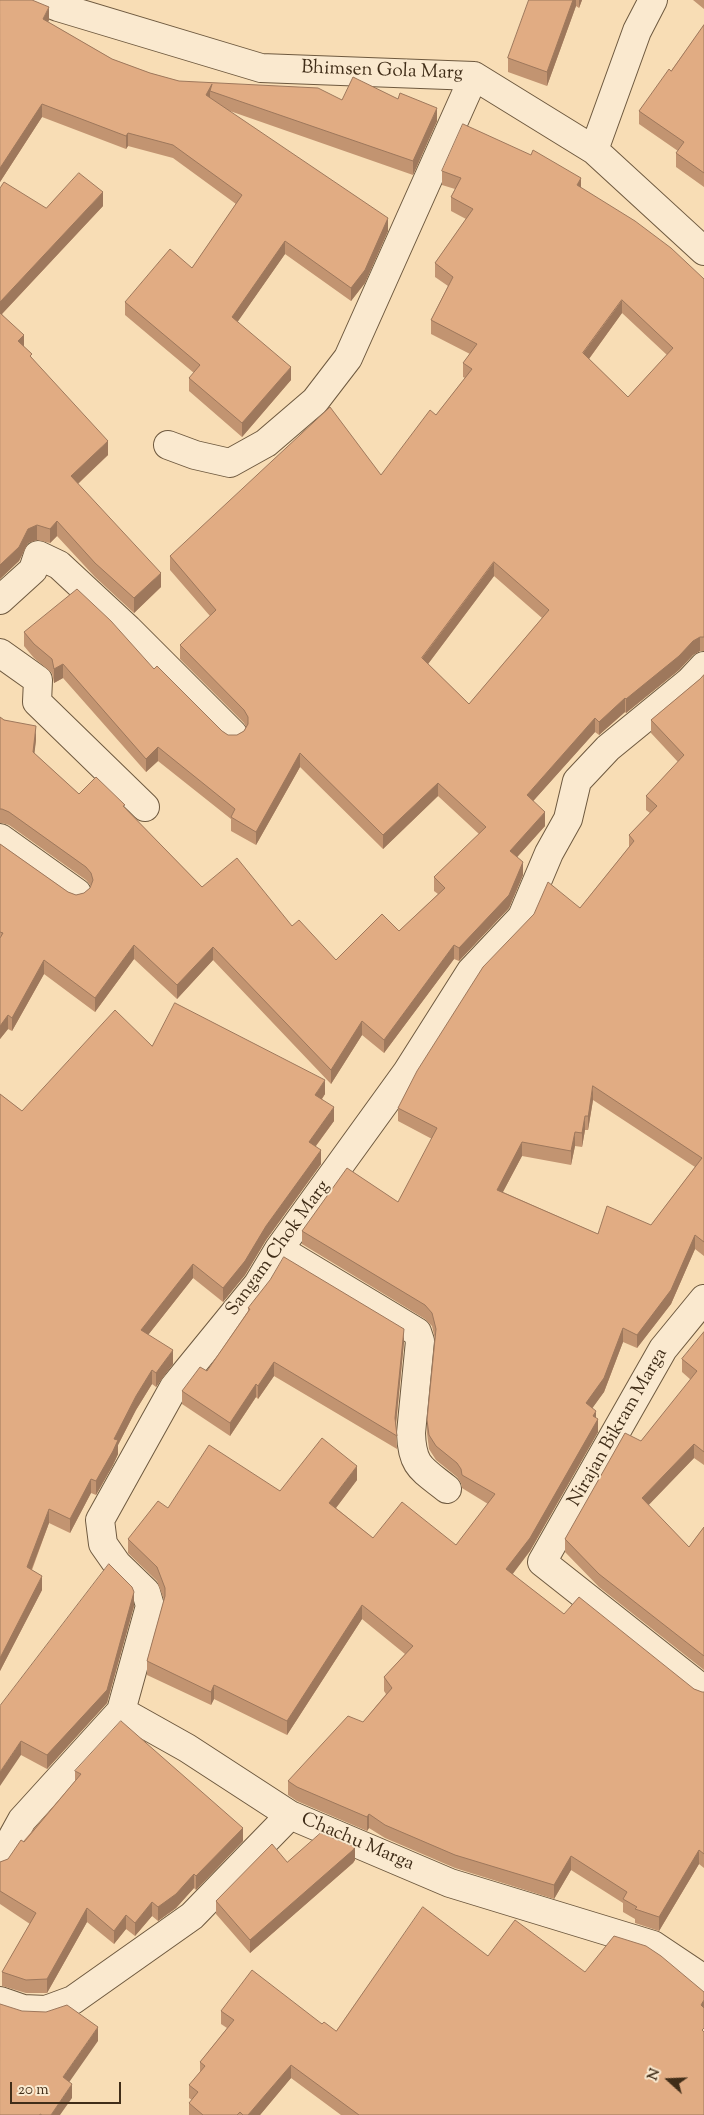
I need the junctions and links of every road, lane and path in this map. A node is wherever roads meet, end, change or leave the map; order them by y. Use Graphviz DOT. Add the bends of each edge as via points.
graph roads {
  1 [pos="652,0"];
  2 [pos="53,2"];
  3 [pos="474,76"];
  4 [pos="594,150"];
  5 [pos="704,251"];
  6 [pos="168,444"];
  7 [pos="0,600"];
  8 [pos="0,653"];
  9 [pos="704,666"];
  10 [pos="234,734"];
  11 [pos="145,807"];
  12 [pos="0,838"];
  13 [pos="77,893"];
  14 [pos="279,1249"];
  15 [pos="704,1299"];
  16 [pos="447,1489"];
  17 [pos="704,1690"];
  18 [pos="121,1711"];
  19 [pos="290,1815"];
  20 [pos="0,1860"];
  21 [pos="704,1979"];
  22 [pos="0,2000"];
  1 -- 4 [label="street" via="637,31"];
  2 -- 3 [label="street, Bhimsen Gola Marg" via="261,68"];
  3 -- 4 [label="street, Bhimsen Gola Marg"];
  3 -- 6 [label="street" via="348,358 315,401 266,443 230,463 195,456"];
  4 -- 5 [label="street, Bhimsen Gola Marg"];
  7 -- 10 [label="street" via="33,570 38,556 59,565"];
  8 -- 11 [label="street" via="38,680 37,702"];
  9 -- 14 [label="street, Sangam Chok Marg" via="608,748 576,781 568,819 549,853 522,917 471,971 407,1072"];
  12 -- 13 [label="street"];
  14 -- 16 [label="street" via="417,1332 420,1341 412,1448 416,1464"];
  14 -- 18 [label="street, Sangam Chok Marg" via="258,1284 174,1387 100,1520 103,1544 116,1564 146,1592 150,1606"];
  15 -- 17 [label="street, Nirajan Bikram Marga" via="664,1349 542,1562"];
  18 -- 19 [label="street" via="187,1748"];
  18 -- 20 [label="street, Sangam Chok Marg" via="22,1820"];
  19 -- 21 [label="street, Chachu Marga" via="450,1883 653,1945"];
  19 -- 22 [label="street, Chachu Marga" via="192,1916 73,2000 46,2010 23,2009"];
}
